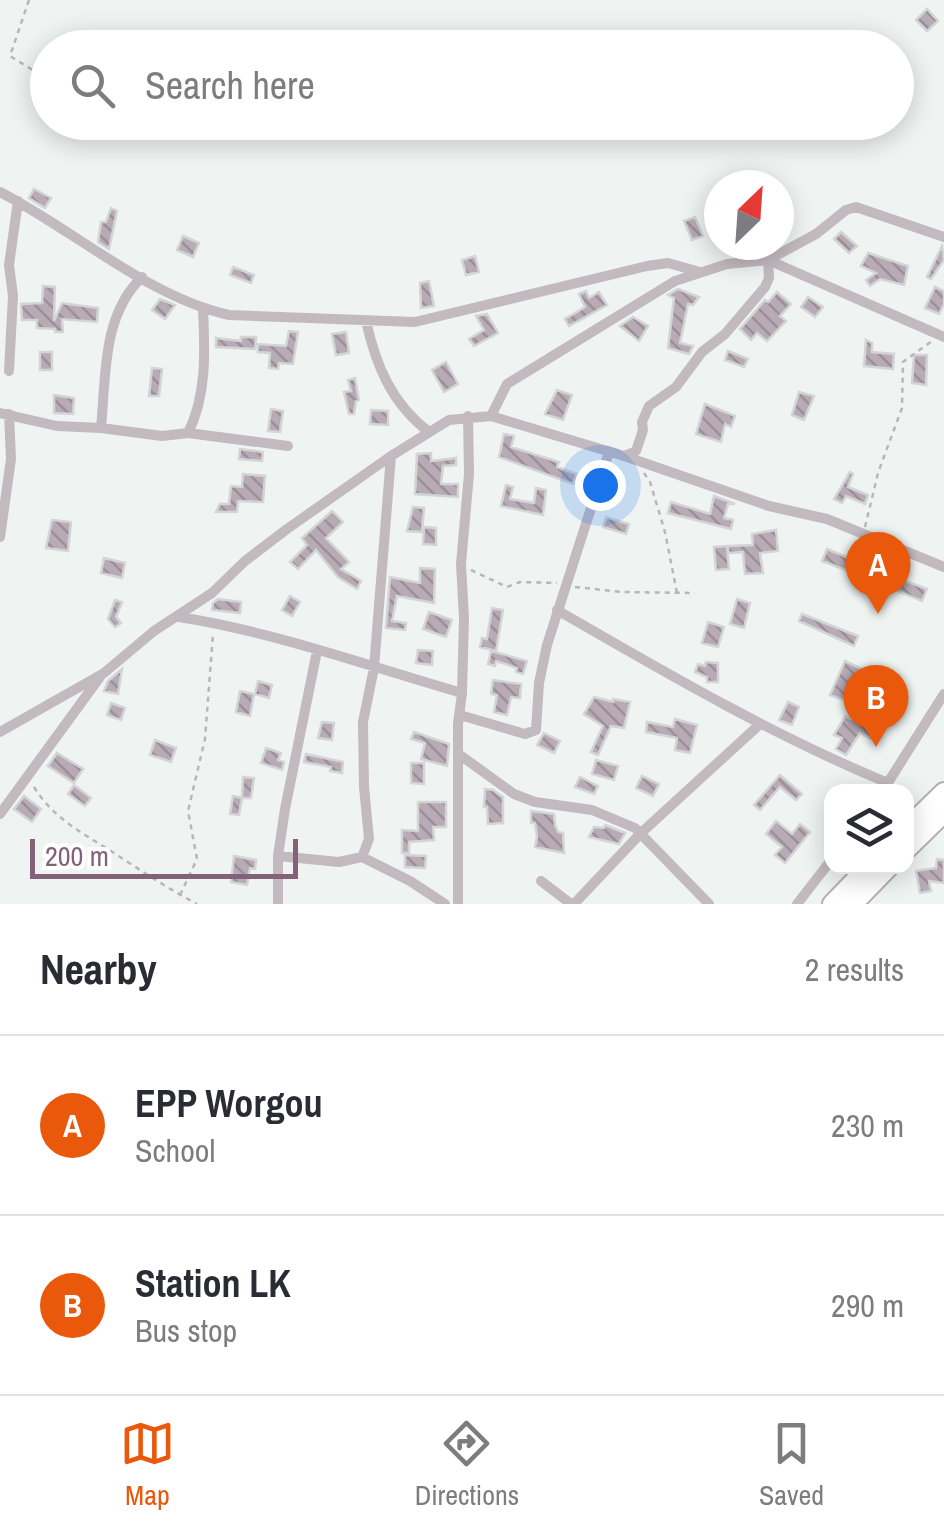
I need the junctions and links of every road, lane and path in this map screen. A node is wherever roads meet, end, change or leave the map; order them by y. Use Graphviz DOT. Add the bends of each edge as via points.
graph roads {
  1 [pos="29,0"];
  2 [pos="30,67"];
  3 [pos="0,192"];
  4 [pos="18,201"];
  5 [pos="944,237"];
  6 [pos="794,246"];
  7 [pos="768,260"];
  8 [pos="4,265"];
  9 [pos="700,272"];
  10 [pos="142,277"];
  11 [pos="203,309"];
  12 [pos="366,321"];
  13 [pos="942,336"];
  14 [pos="10,371"];
  15 [pos="5,414"];
  16 [pos="468,416"];
  17 [pos="491,416"];
  18 [pos="101,428"];
  19 [pos="429,432"];
  20 [pos="188,433"];
  21 [pos="288,446"];
  22 [pos="609,452"];
  23 [pos="392,456"];
  24 [pos="629,458"];
  25 [pos="863,536"];
  26 [pos="0,537"];
  27 [pos="944,567"];
  28 [pos="677,593"];
  29 [pos="558,610"];
  30 [pos="178,617"];
  31 [pos="214,623"];
  32 [pos="317,651"];
  33 [pos="374,668"];
  34 [pos="104,673"];
  35 [pos="462,693"];
  36 [pos="944,694"];
  37 [pos="460,715"];
  38 [pos="759,725"];
  39 [pos="0,732"];
  40 [pos="460,756"];
  41 [pos="31,769"];
  42 [pos="879,784"];
  43 [pos="887,784"];
  44 [pos="944,792"];
  45 [pos="0,814"];
  46 [pos="943,815"];
  47 [pos="914,822"];
  48 [pos="642,833"];
  49 [pos="914,842"];
  50 [pos="278,856"];
  51 [pos="362,857"];
  52 [pos="824,869"];
  53 [pos="861,874"];
  54 [pos="882,874"];
  55 [pos="541,881"];
  56 [pos="180,895"];
  57 [pos="197,904"];
  58 [pos="278,904"];
  59 [pos="445,904"];
  60 [pos="458,904"];
  61 [pos="573,904"];
  62 [pos="708,904"];
  63 [pos="797,904"];
  64 [pos="832,904"];
  65 [pos="852,904"];
  1 -- 2 [label="path" via="10,56"];
  3 -- 4 [label="street"];
  4 -- 8 [label="street"];
  4 -- 10 [label="street"];
  5 -- 6 [label="street" via="856,206"];
  7 -- 9 [label="street"];
  7 -- 13 [label="street"];
  7 -- 24 [label="street" via="765,287 676,387 649,406"];
  8 -- 14 [label="street" via="13,296"];
  9 -- 12 [label="street" via="668,263 647,266 415,322"];
  9 -- 17 [label="street" via="674,280 507,384"];
  10 -- 11 [label="street"];
  10 -- 18 [label="street" via="110,335"];
  11 -- 12 [label="street"];
  11 -- 20 [label="street" via="202,390"];
  12 -- 19 [label="street" via="394,398"];
  13 -- 25 [label="path" via="902,362 902,408"];
  15 -- 18 [label="street"];
  15 -- 26 [label="street" via="10,460"];
  16 -- 17 [label="street"];
  16 -- 19 [label="street"];
  16 -- 35 [label="street"];
  17 -- 22 [label="street"];
  18 -- 20 [label="street"];
  19 -- 23 [label="street"];
  20 -- 21 [label="street"];
  22 -- 24 [label="street"];
  22 -- 29 [label="street"];
  23 -- 30 [label="street" via="245,560"];
  23 -- 33 [label="street"];
  24 -- 25 [label="street"];
  24 -- 28 [label="path" via="650,482"];
  25 -- 27 [label="street"];
  29 -- 37 [label="street" via="539,683 536,730 525,734"];
  29 -- 38 [label="street"];
  30 -- 31 [label="street"];
  30 -- 34 [label="street"];
  31 -- 32 [label="street"];
  31 -- 56 [label="path" via="205,739 188,812 198,859"];
  32 -- 33 [label="street"];
  32 -- 50 [label="street"];
  33 -- 35 [label="street"];
  33 -- 51 [label="street" via="363,722 369,839"];
  34 -- 39 [label="street"];
  34 -- 41 [label="street"];
  35 -- 37 [label="street"];
  36 -- 43 [label="street"];
  37 -- 40 [label="street"];
  38 -- 42 [label="street"];
  38 -- 48 [label="street"];
  40 -- 48 [label="street" via="514,794 592,810"];
  40 -- 60 [label="street"];
  41 -- 45 [label="street"];
  41 -- 56 [label="path" via="37,793 67,824"];
  44 -- 47 [label="highway"];
  46 -- 49 [label="highway"];
  48 -- 61 [label="street"];
  48 -- 62 [label="street"];
  50 -- 51 [label="street" via="339,862"];
  50 -- 58 [label="street"];
  51 -- 59 [label="street"];
  52 -- 63 [label="street"];
  53 -- 64 [label="highway"];
  54 -- 65 [label="highway"];
  55 -- 61 [label="street"];
  56 -- 57 [label="path"];
}
